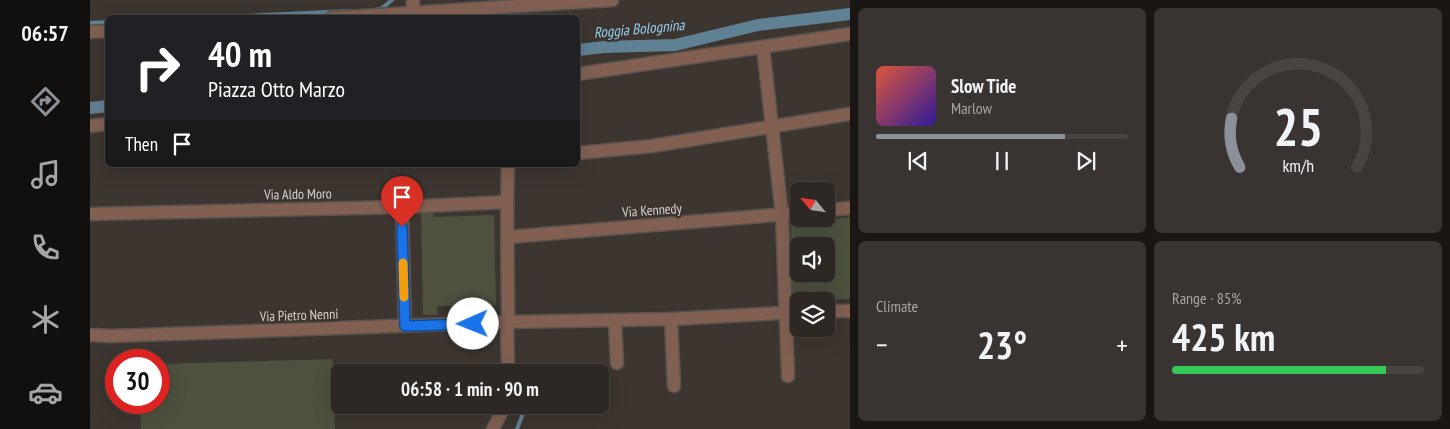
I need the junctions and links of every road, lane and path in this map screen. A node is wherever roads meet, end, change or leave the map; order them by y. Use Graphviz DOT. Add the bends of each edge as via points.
graph roads {
  1 [pos="605,0"];
  2 [pos="612,0"];
  3 [pos="413,6"];
  4 [pos="352,15"];
  5 [pos="105,31"];
  6 [pos="90,32"];
  7 [pos="850,34"];
  8 [pos="764,47"];
  9 [pos="580,74"];
  10 [pos="850,114"];
  11 [pos="105,124"];
  12 [pos="90,126"];
  13 [pos="773,126"];
  14 [pos="580,154"];
  15 [pos="508,167"];
  16 [pos="507,202"];
  17 [pos="402,207"];
  18 [pos="850,208"];
  19 [pos="835,209"];
  20 [pos="90,214"];
  21 [pos="782,215"];
  22 [pos="790,215"];
  23 [pos="508,237"];
  24 [pos="790,293"];
  25 [pos="835,311"];
  26 [pos="850,311"];
  27 [pos="790,312"];
  28 [pos="671,319"];
  29 [pos="615,320"];
  30 [pos="508,323"];
  31 [pos="405,326"];
  32 [pos="90,335"];
  33 [pos="790,337"];
  34 [pos="617,363"];
  35 [pos="508,364"];
  36 [pos="788,376"];
  37 [pos="674,386"];
  38 [pos="500,414"];
  39 [pos="493,429"];
  1 -- 2 [label="street"];
  1 -- 3 [label="street"];
  3 -- 4 [label="street"];
  5 -- 6 [label="street"];
  7 -- 8 [label="street"];
  8 -- 9 [label="street"];
  8 -- 13 [label="street"];
  10 -- 13 [label="street"];
  11 -- 12 [label="street"];
  13 -- 14 [label="street" via="652,146"];
  13 -- 21 [label="street"];
  15 -- 16 [label="street"];
  16 -- 17 [label="street, Via Aldo Moro"];
  16 -- 23 [label="street"];
  17 -- 20 [label="street, Via Aldo Moro"];
  17 -- 31 [label="street"];
  18 -- 19 [label="street"];
  21 -- 22 [label="street, Via Kennedy"];
  21 -- 23 [label="street, Via Kennedy"];
  21 -- 24 [label="street"];
  23 -- 30 [label="street"];
  25 -- 26 [label="street"];
  27 -- 28 [label="street, Via Pietro Nenni"];
  28 -- 29 [label="street, Via Pietro Nenni"];
  28 -- 37 [label="street"];
  29 -- 30 [label="street, Via Pietro Nenni"];
  29 -- 34 [label="street"];
  30 -- 31 [label="street, Via Pietro Nenni"];
  30 -- 35 [label="street"];
  31 -- 32 [label="street, Via Pietro Nenni"];
  33 -- 36 [label="street"];
  38 -- 39 [label="street"];
}
